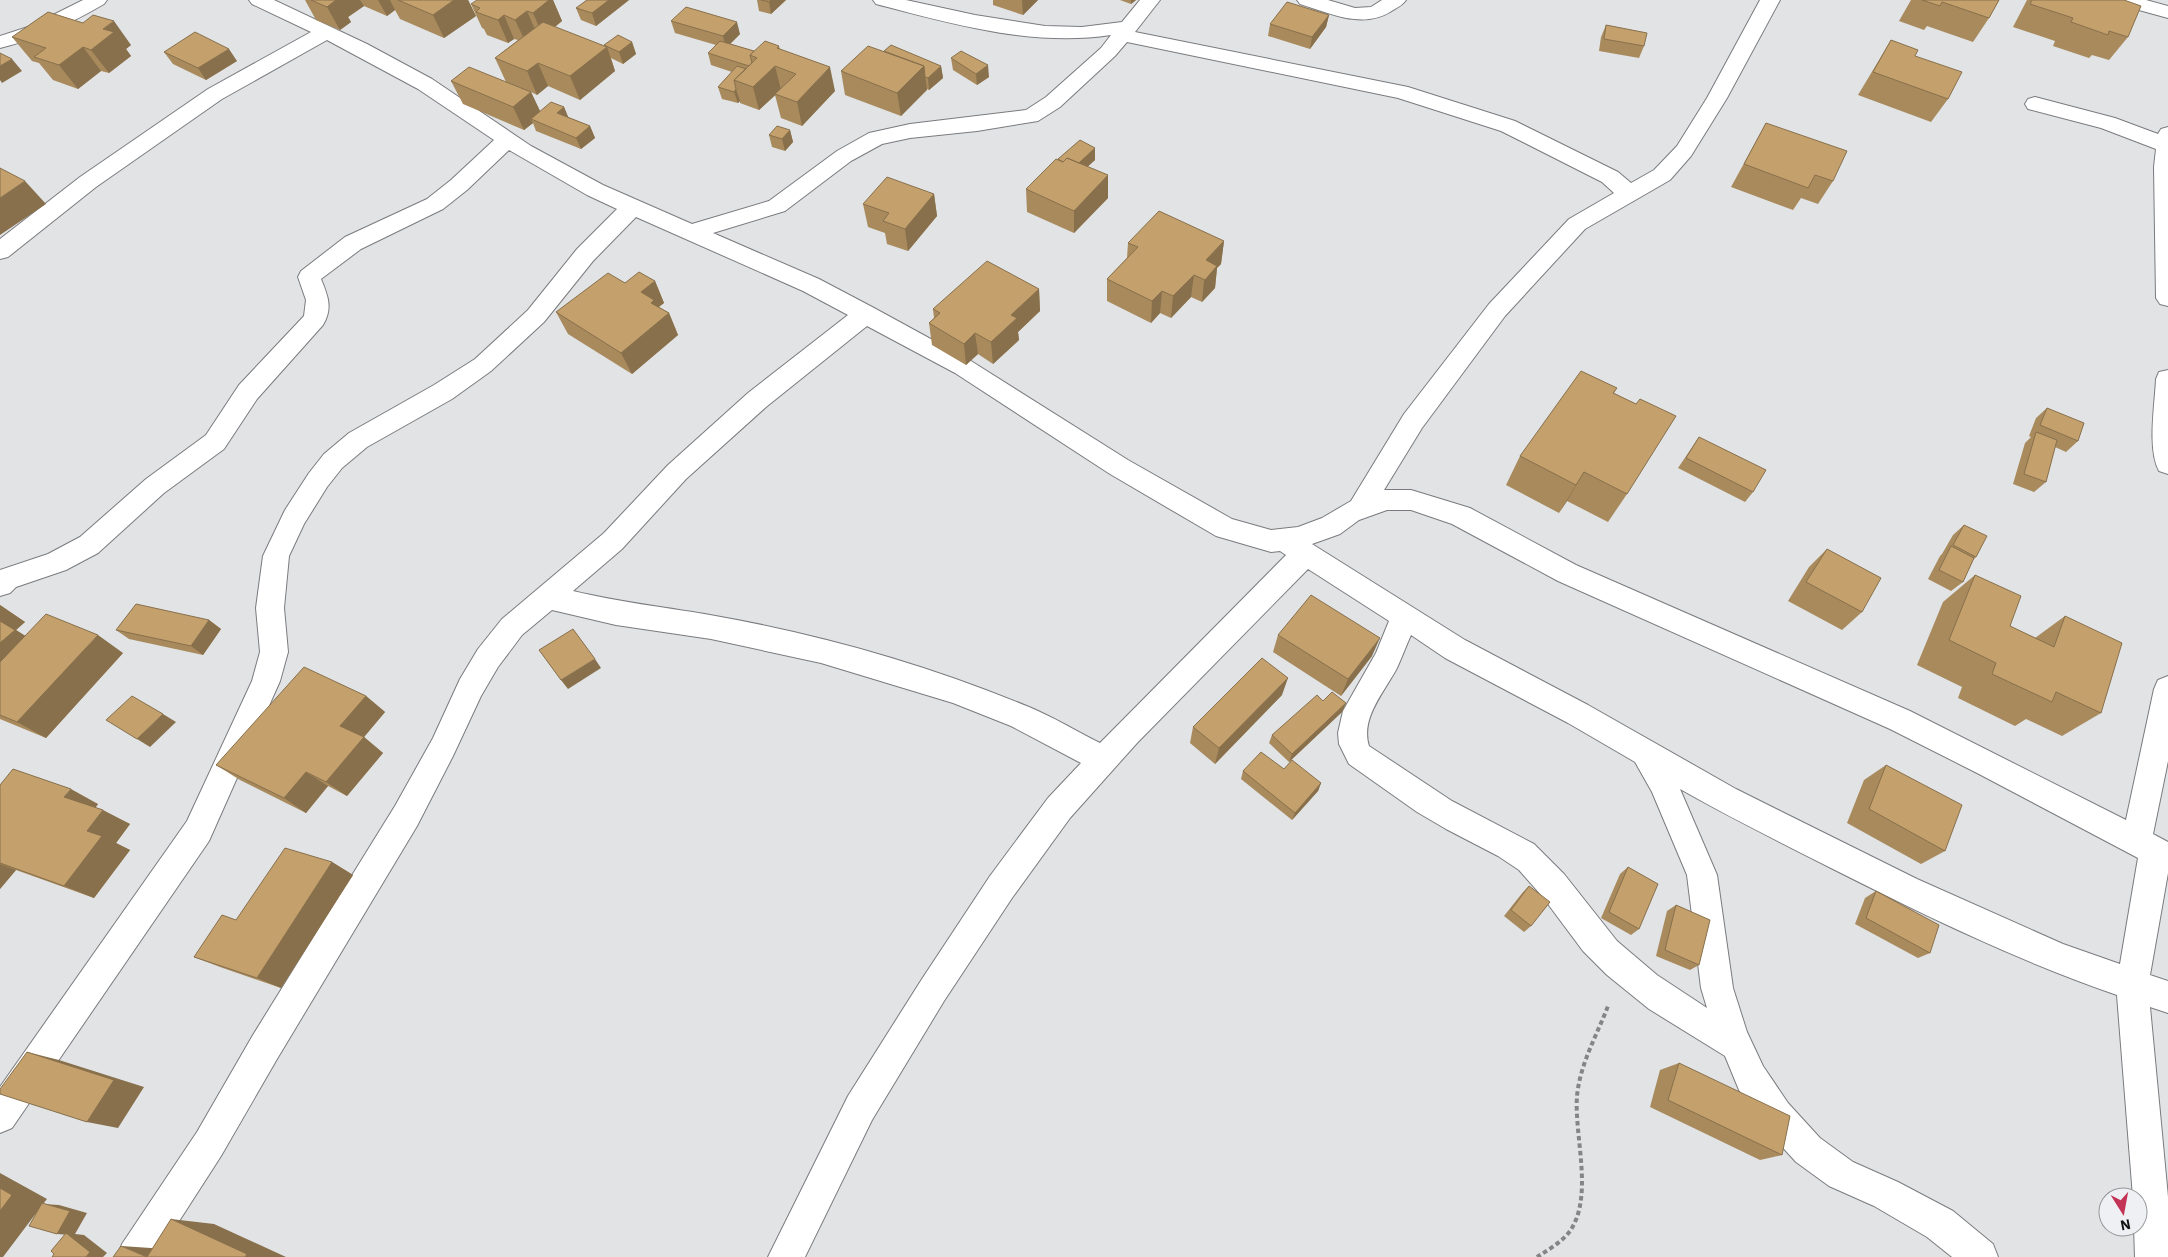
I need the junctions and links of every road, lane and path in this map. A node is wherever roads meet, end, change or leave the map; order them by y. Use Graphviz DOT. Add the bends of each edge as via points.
graph roads {
  1 [pos="97,0"];
  2 [pos="259,0"];
  3 [pos="883,0"];
  4 [pos="1150,0"];
  5 [pos="1306,0"];
  6 [pos="1396,0"];
  7 [pos="1770,0"];
  8 [pos="2124,0"];
  9 [pos="2168,12"];
  10 [pos="1125,31"];
  11 [pos="327,32"];
  12 [pos="0,42"];
  13 [pos="2035,104"];
  14 [pos="507,140"];
  15 [pos="2168,140"];
  16 [pos="1629,194"];
  17 [pos="632,206"];
  18 [pos="689,232"];
  19 [pos="0,251"];
  20 [pos="2168,298"];
  21 [pos="866,314"];
  22 [pos="2168,381"];
  23 [pos="2168,464"];
  24 [pos="1359,510"];
  25 [pos="1295,546"];
  26 [pos="0,585"];
  27 [pos="547,597"];
  28 [pos="1405,616"];
  29 [pos="2168,689"];
  30 [pos="1644,752"];
  31 [pos="1104,760"];
  32 [pos="2153,850"];
  33 [pos="1617,964"];
  34 [pos="2132,985"];
  35 [pos="2168,997"];
  36 [pos="1737,1045"];
  37 [pos="0,1116"];
  38 [pos="135,1257"];
  39 [pos="786,1257"];
  40 [pos="1537,1257"];
  41 [pos="1980,1257"];
  42 [pos="2153,1257"];
  1 -- 12 [label="street" via="60,22"];
  2 -- 11 [label="street"];
  3 -- 10 [label="street" via="1008,26 1068,33"];
  4 -- 10 [label="street"];
  5 -- 6 [label="street" via="1354,14 1376,12"];
  7 -- 16 [label="street" via="1684,151 1662,175"];
  8 -- 9 [label="street"];
  10 -- 16 [label="street" via="1401,92 1465,112 1508,126 1560,151 1610,178"];
  10 -- 18 [label="street" via="1108,52 1053,102 1031,116 876,138 844,156 777,206"];
  11 -- 14 [label="street" via="425,84"];
  11 -- 19 [label="street" via="215,94 88,182"];
  13 -- 15 [label="street"];
  14 -- 17 [label="street" via="595,190"];
  14 -- 26 [label="street" via="436,204 353,242 309,277 318,300 315,319 248,392 216,442 155,486 89,545 57,562 7,579"];
  15 -- 20 [label="street" via="2165,167"];
  16 -- 24 [label="street" via="1577,224 1497,310 1413,421"];
  17 -- 18 [label="street"];
  17 -- 37 [label="street" via="585,254 536,316 483,365 443,392 358,440 333,461 318,480 294,518 276,556 270,608 274,652 266,680 198,831"];
  18 -- 21 [label="street" via="811,285"];
  21 -- 25 [label="street" via="963,366 1119,467 1225,528"];
  21 -- 27 [label="street" via="757,400 677,472 613,541"];
  22 -- 23 [label="street"];
  24 -- 25 [label="street" via="1300,538"];
  24 -- 32 [label="street" via="1387,500 1411,500 1461,516 1567,573 1900,720"];
  25 -- 28 [label="street"];
  25 -- 31 [label="street" via="1227,632"];
  27 -- 31 [label="street" via="821,651 956,691 1021,717"];
  27 -- 38 [label="street" via="512,627 488,658 406,816 209,1144"];
  28 -- 30 [label="street" via="1455,649"];
  28 -- 33 [label="street" via="1387,659 1357,710 1352,733 1360,755 1428,803 1471,828 1512,846 1530,859"];
  29 -- 32 [label="street"];
  30 -- 34 [label="street" via="1725,799 1906,890 2059,959"];
  30 -- 36 [label="street" via="1663,784 1702,875 1717,988"];
  31 -- 39 [label="street" via="1059,808 1001,887 933,990 860,1108"];
  32 -- 34 [label="street"];
  33 -- 36 [label="street" via="1653,992"];
  33 -- 40 [label="path" via="1612,996 1599,1032 1583,1062 1577,1095 1582,1181 1580,1210 1570,1232"];
  34 -- 35 [label="street"];
  34 -- 42 [label="street"];
  36 -- 41 [label="street" via="1751,1078 1771,1108 1808,1150 1841,1174 1940,1224"];
}
